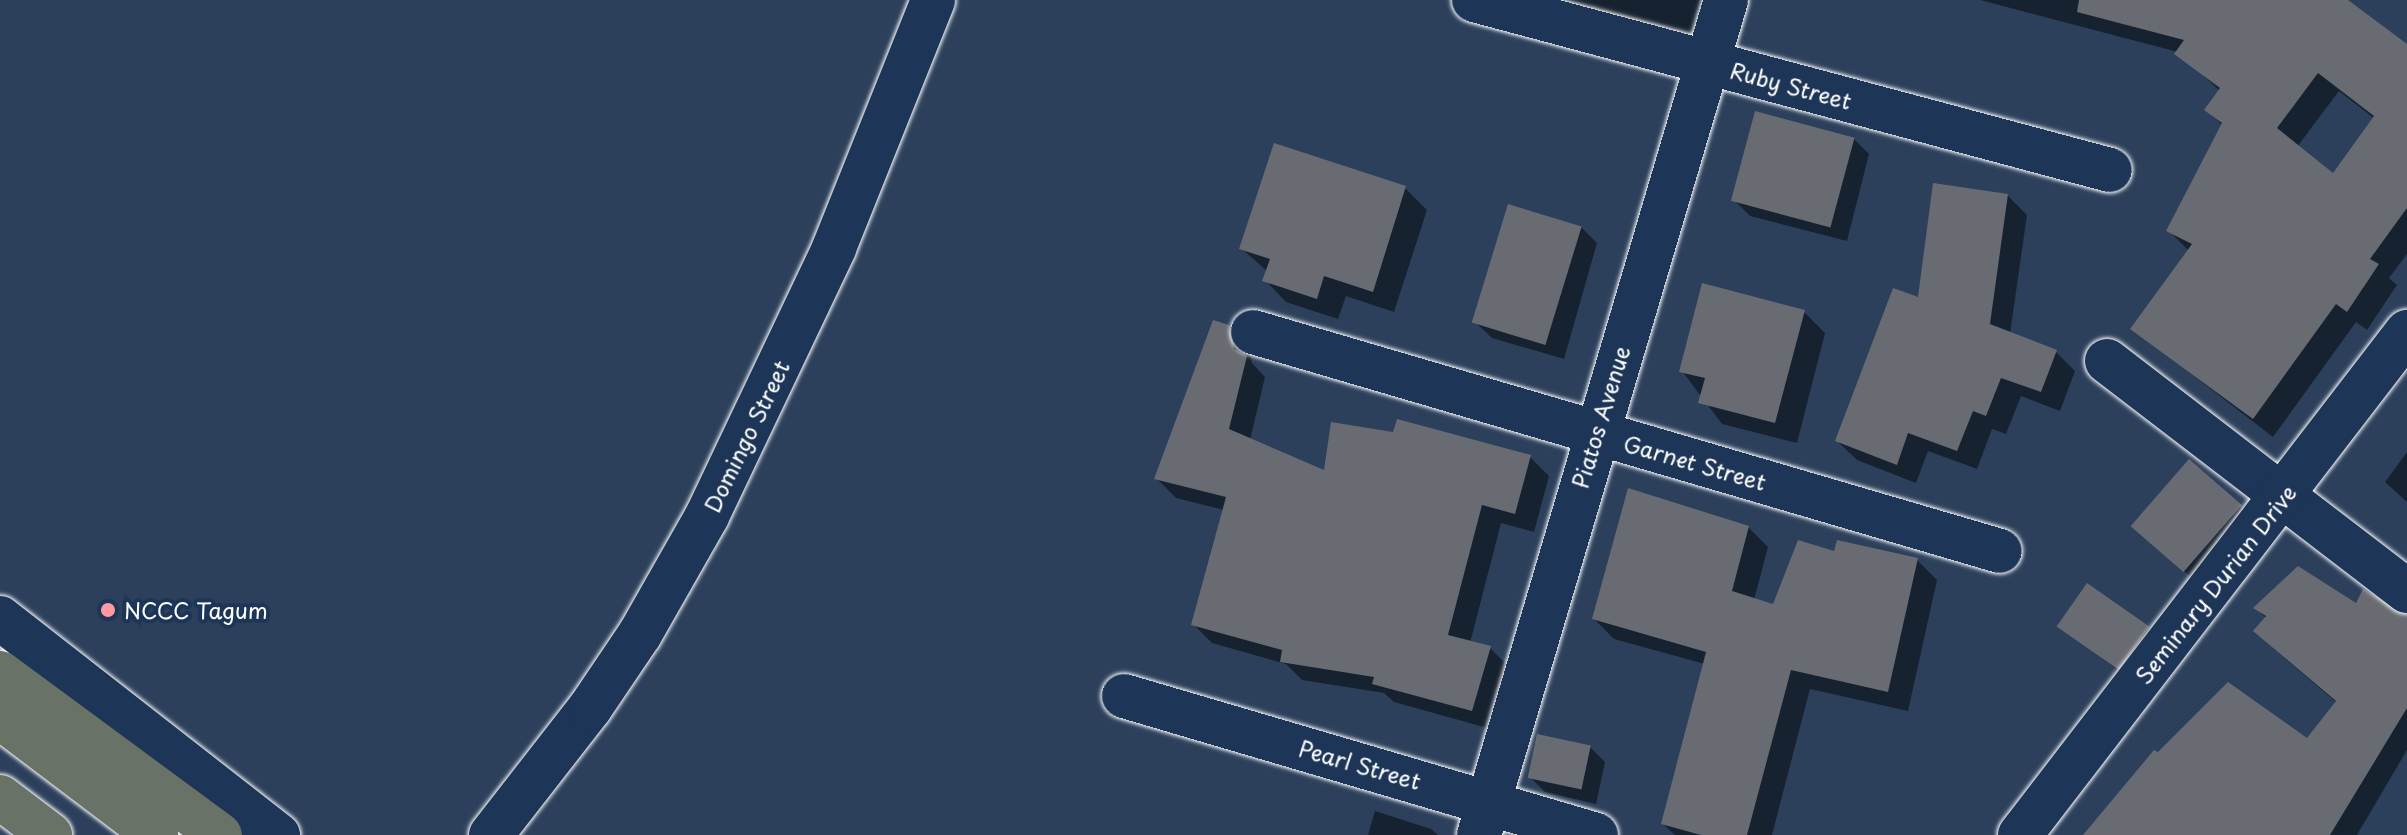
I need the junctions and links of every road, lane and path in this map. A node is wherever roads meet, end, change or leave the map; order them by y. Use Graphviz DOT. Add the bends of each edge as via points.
graph roads {
  1 [pos="933,0"];
  2 [pos="1474,0"];
  3 [pos="1726,0"];
  4 [pos="1710,64"];
  5 [pos="2110,170"];
  6 [pos="1253,332"];
  7 [pos="2407,332"];
  8 [pos="2107,361"];
  9 [pos="1594,432"];
  10 [pos="2281,499"];
  11 [pos="2000,551"];
  12 [pos="2407,591"];
  13 [pos="0,618"];
  14 [pos="0,673"];
  15 [pos="1124,696"];
  16 [pos="0,717"];
  17 [pos="0,797"];
  18 [pos="1483,818"];
  19 [pos="0,828"];
  20 [pos="10,835"];
  21 [pos="50,835"];
  22 [pos="156,835"];
  23 [pos="220,835"];
  24 [pos="278,835"];
  25 [pos="491,835"];
  26 [pos="1596,835"];
  27 [pos="2020,835"];
  1 -- 25 [label="street, Domingo Street" via="834,248 707,516 598,696"];
  2 -- 4 [label="street, Ruby Street"];
  3 -- 4 [label="street, Piatos Avenue"];
  4 -- 5 [label="street, Ruby Street"];
  4 -- 9 [label="street, Piatos Avenue"];
  6 -- 9 [label="street, Garnet Street"];
  7 -- 10 [label="street, Seminary Durian Drive"];
  8 -- 10 [label="street"];
  9 -- 11 [label="street, Garnet Street"];
  9 -- 18 [label="street, Piatos Avenue"];
  10 -- 12 [label="street"];
  10 -- 27 [label="street, Seminary Durian Drive"];
  13 -- 24 [label="street"];
  14 -- 23 [label="highway"];
  15 -- 18 [label="street, Pearl Street"];
  16 -- 22 [label="highway"];
  17 -- 21 [label="highway"];
  18 -- 26 [label="street, Pearl Street"];
  19 -- 20 [label="highway"];
}
